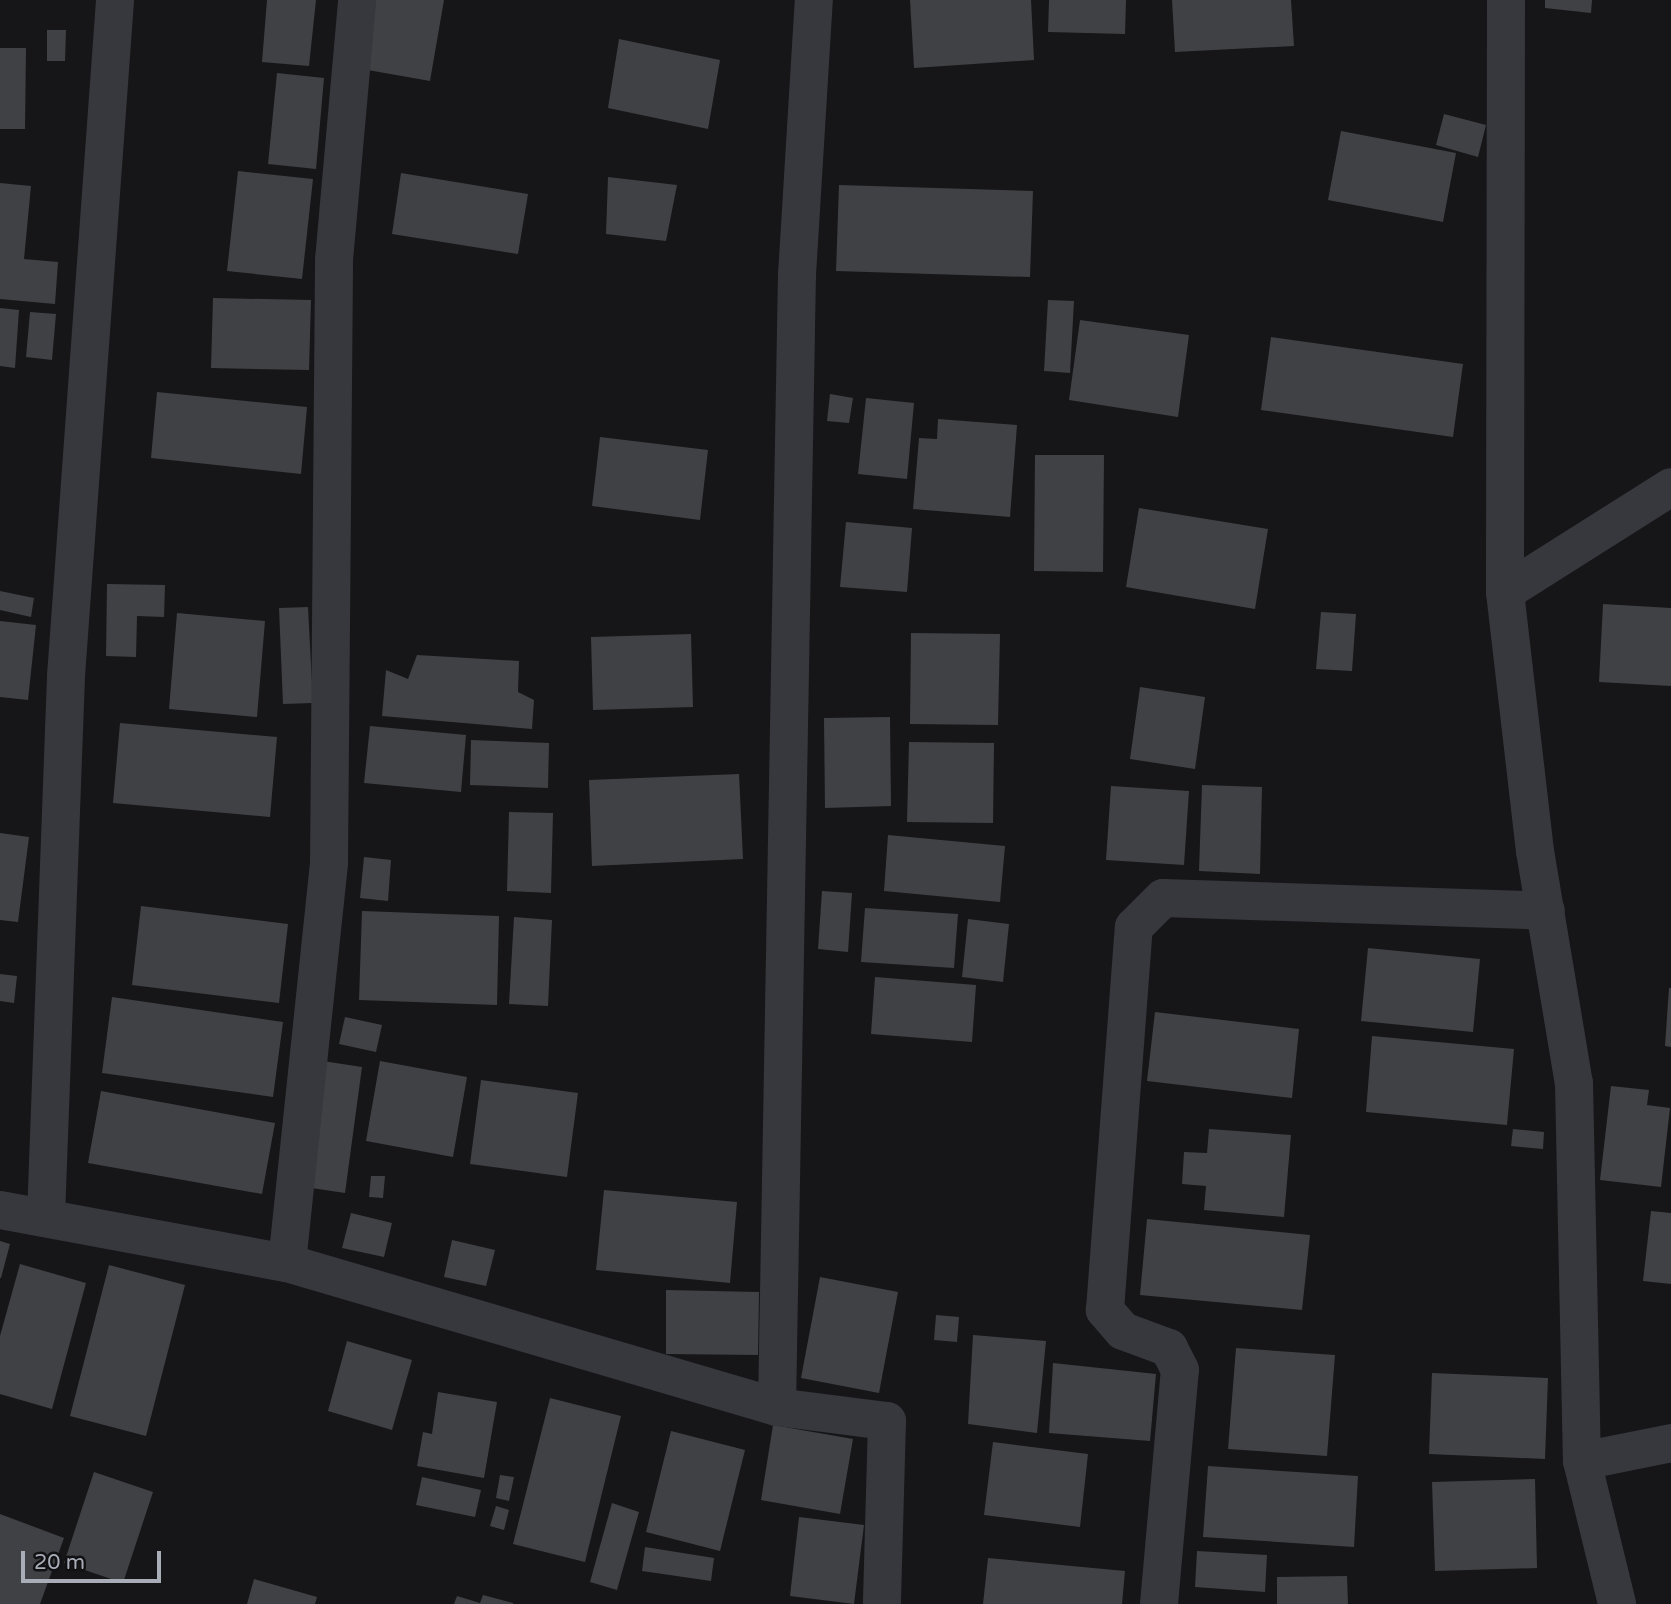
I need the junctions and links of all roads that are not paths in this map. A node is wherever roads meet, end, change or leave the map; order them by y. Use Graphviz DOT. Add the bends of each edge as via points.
graph roads {
  1 [pos="115,0"];
  2 [pos="356,0"];
  3 [pos="814,0"];
  4 [pos="1506,0"];
  5 [pos="1671,487"];
  6 [pos="1505,592"];
  7 [pos="1546,911"];
  8 [pos="0,1210"];
  9 [pos="46,1217"];
  10 [pos="287,1263"];
  11 [pos="777,1407"];
  12 [pos="1671,1443"];
  13 [pos="1582,1461"];
  14 [pos="882,1604"];
  15 [pos="1159,1604"];
  16 [pos="1618,1604"];
  1 -- 9 [label="street" via="65,676"];
  2 -- 10 [label="street" via="334,260 327,493 334,761 330,850"];
  3 -- 11 [label="street" via="797,275"];
  4 -- 6 [label="street"];
  5 -- 6 [label="street"];
  6 -- 7 [label="street"];
  7 -- 13 [label="street" via="1574,1083"];
  7 -- 15 [label="street" via="1163,898 1134,927 1105,1310 1123,1331 1169,1348 1180,1370"];
  8 -- 9 [label="street"];
  9 -- 10 [label="street"];
  10 -- 11 [label="street"];
  11 -- 14 [label="street" via="887,1421"];
  12 -- 13 [label="street"];
  13 -- 16 [label="street"];
}
